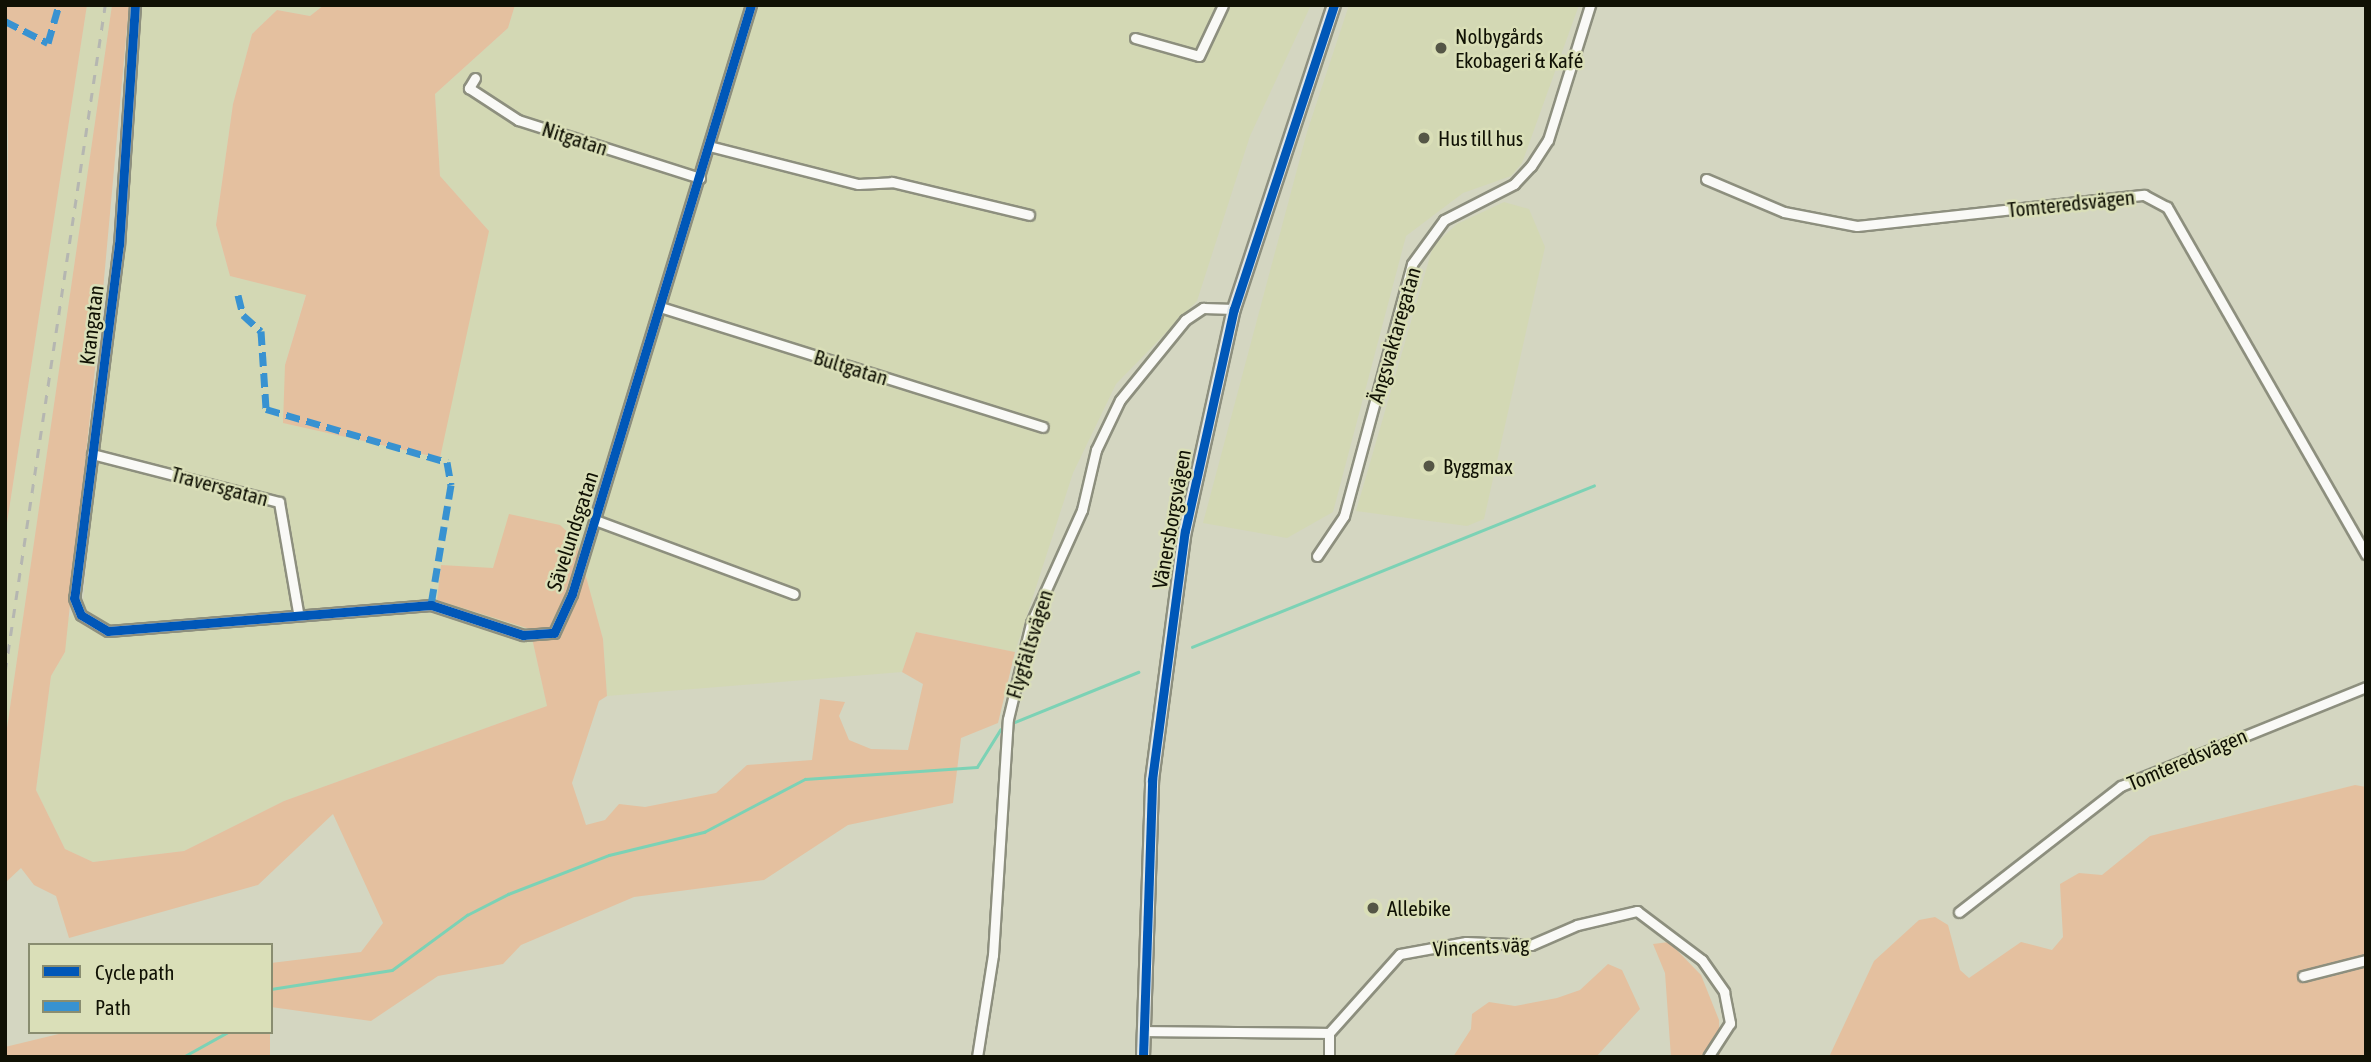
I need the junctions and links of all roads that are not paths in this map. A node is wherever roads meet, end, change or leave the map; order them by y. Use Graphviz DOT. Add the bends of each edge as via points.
graph roads {
  1 [pos="135,5"];
  2 [pos="751,5"];
  3 [pos="1223,5"];
  4 [pos="1335,5"];
  5 [pos="1590,5"];
  6 [pos="1136,38"];
  7 [pos="475,78"];
  8 [pos="709,146"];
  9 [pos="700,178"];
  10 [pos="1706,179"];
  11 [pos="1029,215"];
  12 [pos="660,307"];
  13 [pos="1234,309"];
  14 [pos="1043,427"];
  15 [pos="92,454"];
  16 [pos="595,520"];
  17 [pos="2366,554"];
  18 [pos="1317,556"];
  19 [pos="794,594"];
  20 [pos="298,612"];
  21 [pos="108,631"];
  22 [pos="2366,687"];
  23 [pos="1959,912"];
  24 [pos="2366,960"];
  25 [pos="2303,976"];
  26 [pos="1142,1031"];
  27 [pos="1329,1033"];
  28 [pos="977,1057"];
  29 [pos="1143,1057"];
  30 [pos="1329,1057"];
  31 [pos="1709,1057"];
  1 -- 15 [label="street, Krangatan" via="119,244"];
  2 -- 8 [label="street, Sävelundsgatan"];
  3 -- 6 [label="street" via="1199,57"];
  4 -- 13 [label="main road, Vänersborgsvägen"];
  5 -- 18 [label="street, Ängsvaktaregatan" via="1548,140 1531,166 1514,184 1444,220 1412,264 1344,516"];
  7 -- 9 [label="street, Nitgatan" via="468,88 518,120"];
  8 -- 9 [label="street, Sävelundsgatan"];
  8 -- 11 [label="street" via="858,184 891,182"];
  9 -- 12 [label="street, Sävelundsgatan"];
  10 -- 17 [label="street, Tomteredsvägen" via="1784,212 1857,226 2144,195 2167,207"];
  12 -- 14 [label="street, Bultgatan"];
  12 -- 16 [label="street, Sävelundsgatan"];
  13 -- 26 [label="main road, Vänersborgsvägen" via="1185,531 1163,682 1145,884"];
  13 -- 28 [label="street, Flygfältsvägen" via="1203,308 1185,320 1120,400 1096,450 1082,510 1031,623 1008,719 993,955"];
  15 -- 20 [label="street, Traversgatan" via="279,502"];
  15 -- 21 [label="street, Krangatan" via="74,598 81,615"];
  16 -- 19 [label="street"];
  16 -- 20 [label="street, Sävelundsgatan" via="554,633 523,635 431,605"];
  20 -- 21 [label="street, Sävelundsgatan"];
  22 -- 23 [label="street, Tomteredsvägen" via="2121,786"];
  24 -- 25 [label="street"];
  26 -- 27 [label="street"];
  26 -- 29 [label="main road, Vänersborgsvägen"];
  27 -- 30 [label="street"];
  27 -- 31 [label="street, Vincents väg" via="1401,954 1466,943 1531,945 1577,925 1637,911 1702,960 1728,998 1731,1023"];
}
